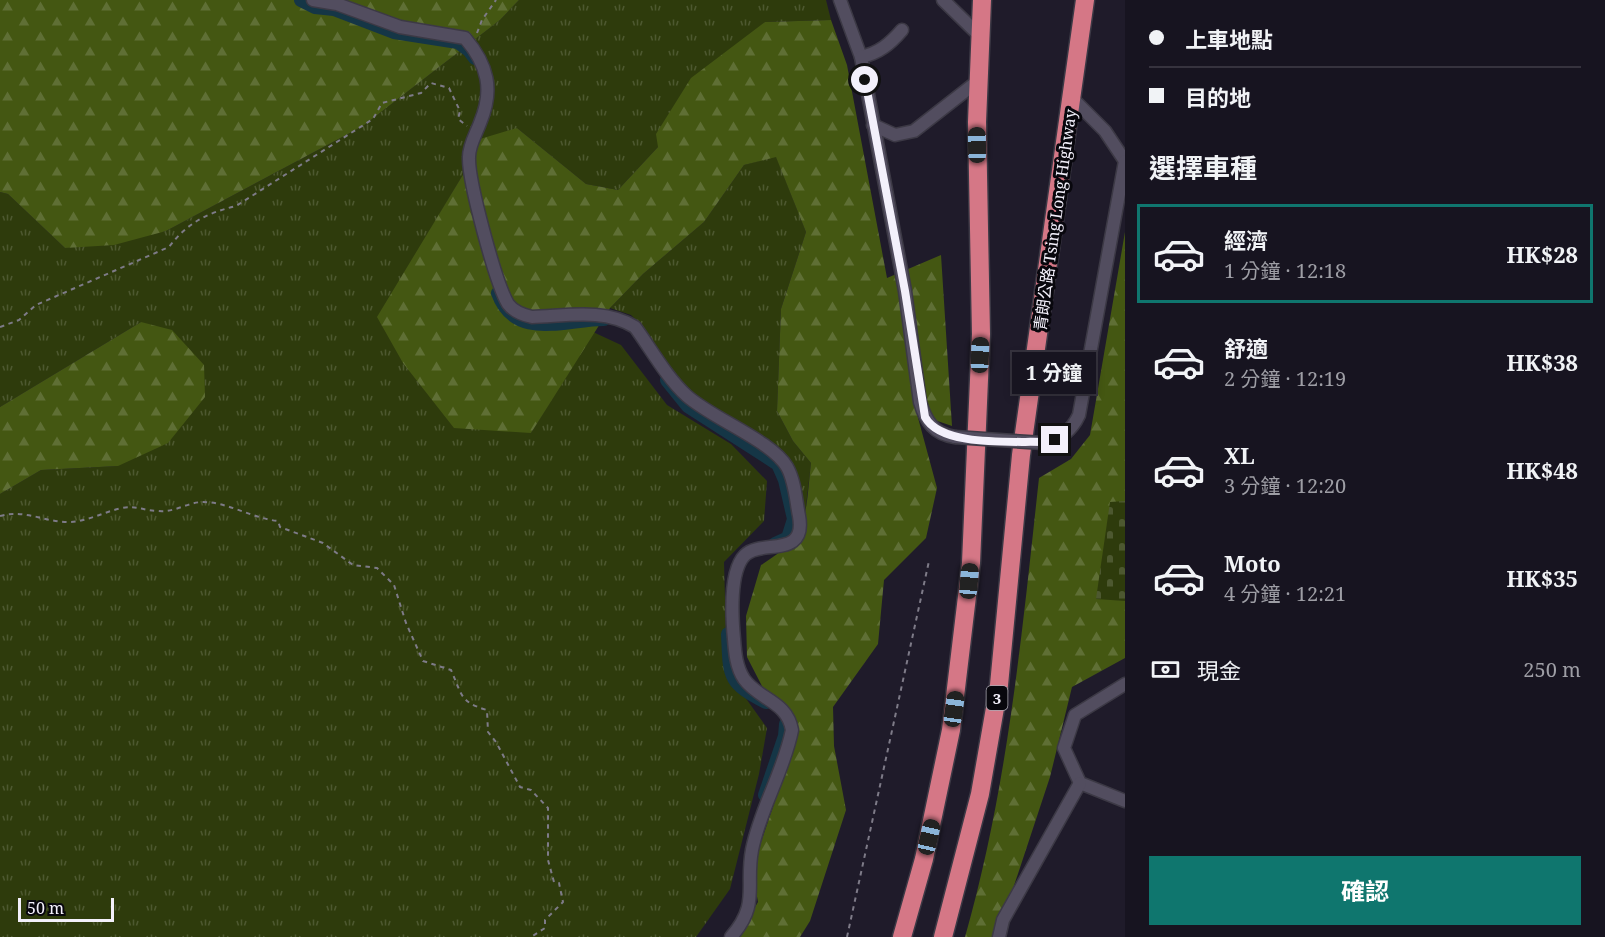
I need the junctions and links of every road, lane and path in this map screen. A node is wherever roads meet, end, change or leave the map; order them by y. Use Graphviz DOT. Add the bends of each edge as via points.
graph roads {
  1 [pos="313,0"];
  2 [pos="496,0"];
  3 [pos="840,0"];
  4 [pos="943,0"];
  5 [pos="982,0"];
  6 [pos="1085,0"];
  7 [pos="902,30"];
  8 [pos="980,36"];
  9 [pos="471,45"];
  10 [pos="861,57"];
  11 [pos="978,81"];
  12 [pos="1073,99"];
  13 [pos="469,125"];
  14 [pos="873,125"];
  15 [pos="1125,161"];
  16 [pos="0,327"];
  17 [pos="0,516"];
  18 [pos="929,561"];
  19 [pos="1125,684"];
  20 [pos="1080,783"];
  21 [pos="1125,801"];
  22 [pos="531,937"];
  23 [pos="731,937"];
  24 [pos="847,937"];
  25 [pos="902,937"];
  26 [pos="943,937"];
  27 [pos="999,937"];
  1 -- 9 [label="street" via="337,3 400,27 465,38"];
  2 -- 9 [label="path"];
  3 -- 10 [label="street"];
  4 -- 8 [label="street"];
  5 -- 8 [label="highway"];
  6 -- 12 [label="highway, 青朗公路 Tsing Long Highway / 3"];
  7 -- 10 [label="street" via="890,44"];
  8 -- 11 [label="highway"];
  9 -- 23 [label="street" via="480,59 489,95 470,147 469,166 493,263 509,305 520,315 602,314 635,327 685,394 710,415 772,451 790,474 800,520 797,534 787,545 746,553 734,584 734,637 741,673 753,689 787,713 792,730 753,848 749,908 744,922"];
  10 -- 14 [label="street"];
  11 -- 14 [label="street" via="914,131 895,135"];
  11 -- 25 [label="highway" via="981,334 969,585 959,678 941,783"];
  12 -- 15 [label="street" via="1105,131"];
  12 -- 26 [label="highway, 青朗公路 Tsing Long Highway / 3" via="1021,455 999,685 980,794"];
  13 -- 16 [label="path" via="458,118 460,111 449,88 431,83 421,93 382,103 373,118 236,206 212,212 182,229 170,247 36,305 19,320"];
  14 -- 15 [label="street, bridge" via="905,291 920,402 930,426 955,437 1055,440 1066,433 1078,415"];
  17 -- 22 [label="path" via="29,513 69,522 123,508 143,507 158,512 199,501 218,502 258,519 278,521 280,527 317,540 353,566 377,568 394,585 423,661 452,670 462,698 469,705 487,710 488,732 520,787 531,789 548,808 548,860 563,902 545,920 545,928"];
  18 -- 24 [label="path"];
  19 -- 20 [label="street" via="1075,715 1064,748"];
  20 -- 21 [label="street"];
  20 -- 27 [label="street" via="1003,920"];
}
